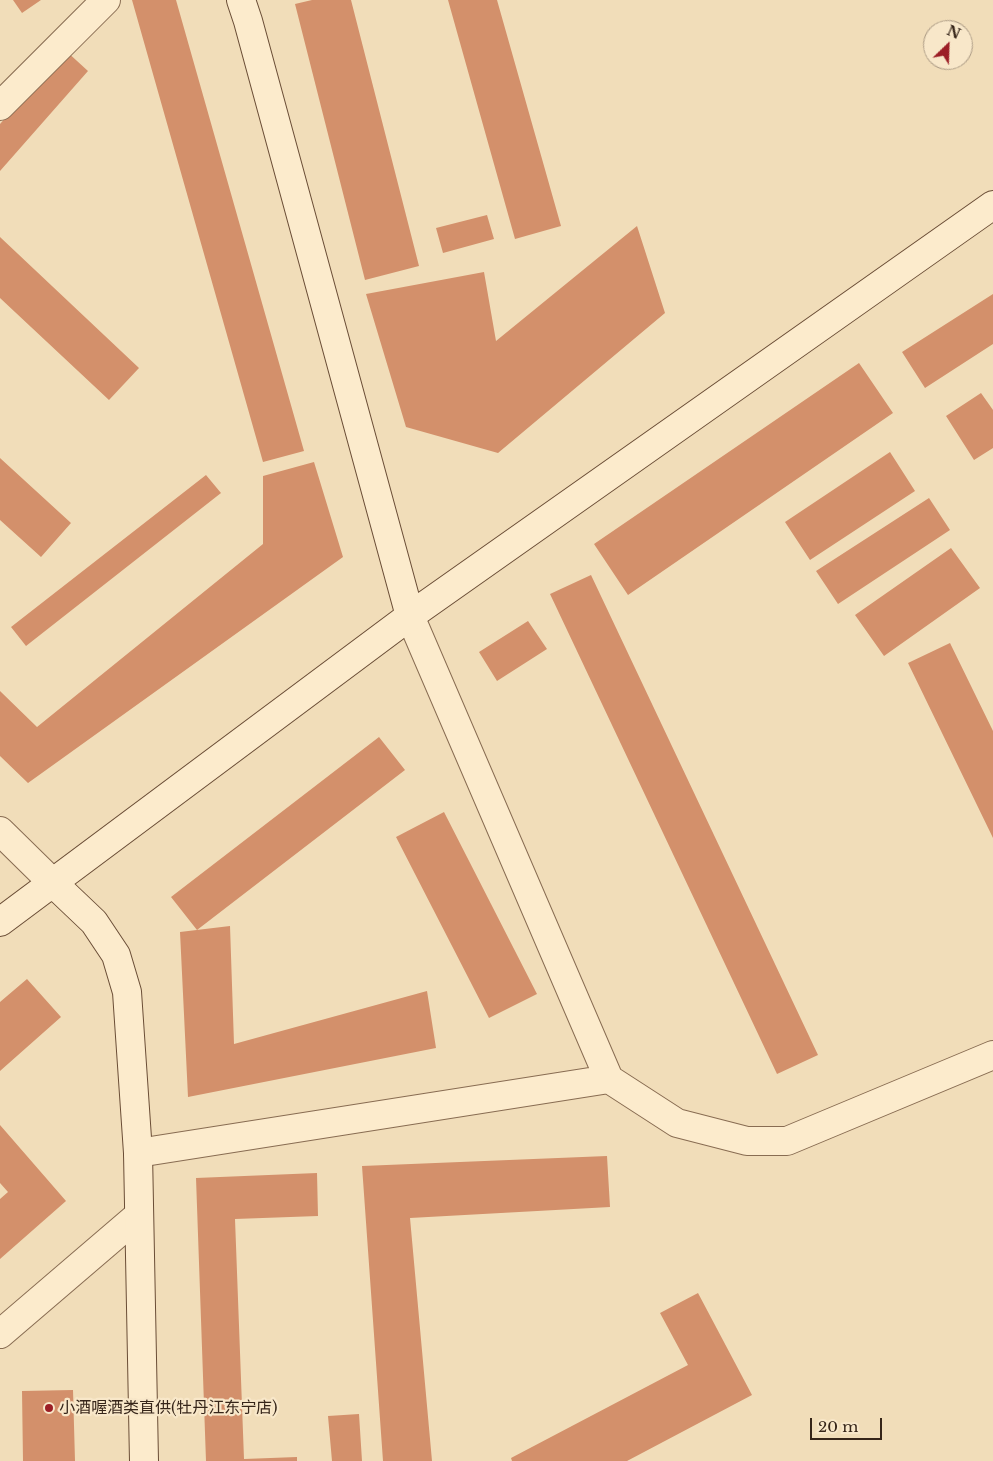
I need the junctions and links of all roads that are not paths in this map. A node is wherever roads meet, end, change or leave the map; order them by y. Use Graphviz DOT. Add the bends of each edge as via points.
graph roads {
  1 [pos="106,0"];
  2 [pos="240,0"];
  3 [pos="0,106"];
  4 [pos="993,206"];
  5 [pos="410,616"];
  6 [pos="0,831"];
  7 [pos="53,883"];
  8 [pos="0,922"];
  9 [pos="993,1055"];
  10 [pos="609,1079"];
  11 [pos="138,1153"];
  12 [pos="139,1215"];
  13 [pos="0,1334"];
  14 [pos="144,1461"];
  1 -- 3 [label="street"];
  2 -- 5 [label="street"];
  4 -- 5 [label="street"];
  5 -- 7 [label="street"];
  5 -- 10 [label="street"];
  6 -- 7 [label="street"];
  7 -- 8 [label="street"];
  7 -- 11 [label="street" via="94,922 116,955 128,992"];
  9 -- 10 [label="street" via="787,1141 747,1141 677,1123"];
  10 -- 11 [label="street"];
  11 -- 12 [label="street"];
  12 -- 13 [label="street"];
  12 -- 14 [label="street"];
}
